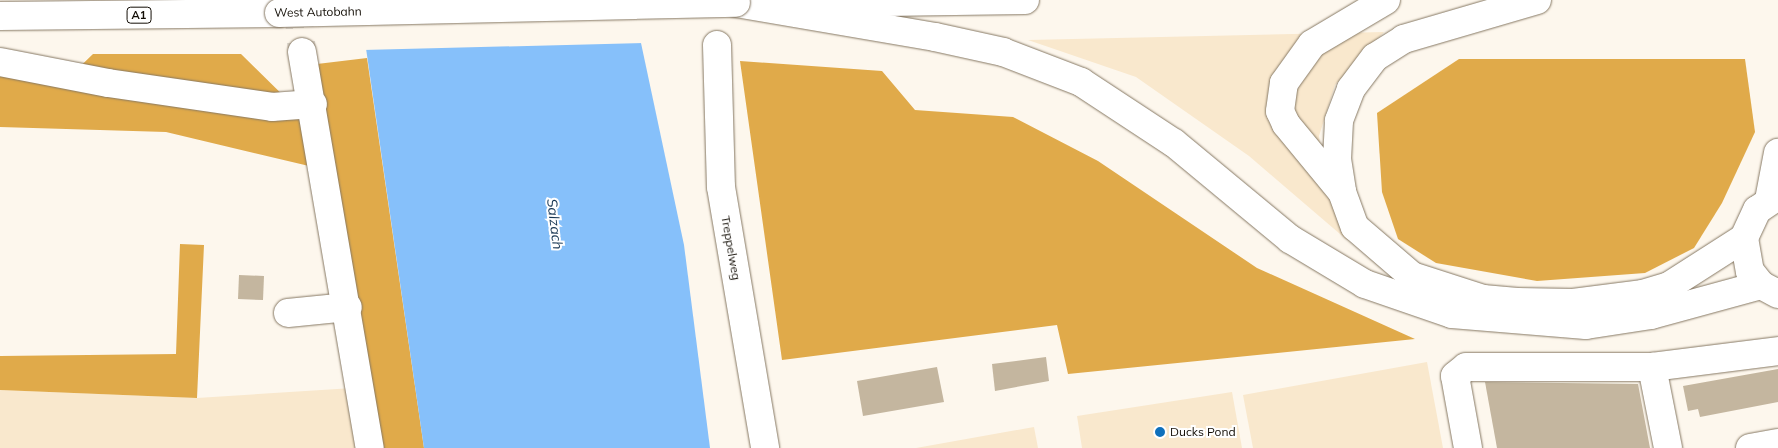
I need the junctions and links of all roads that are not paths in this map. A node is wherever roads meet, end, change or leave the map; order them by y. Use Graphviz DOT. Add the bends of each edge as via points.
graph roads {
  1 [pos="1025,0"];
  2 [pos="1386,0"];
  3 [pos="1536,0"];
  4 [pos="736,3"];
  5 [pos="0,16"];
  6 [pos="717,45"];
  7 [pos="302,52"];
  8 [pos="0,62"];
  9 [pos="313,104"];
  10 [pos="1778,153"];
  11 [pos="1342,192"];
  12 [pos="1774,198"];
  13 [pos="1744,238"];
  14 [pos="1769,290"];
  15 [pos="348,307"];
  16 [pos="288,313"];
  17 [pos="1778,350"];
  18 [pos="1652,368"];
  19 [pos="1778,443"];
  20 [pos="370,448"];
  21 [pos="764,448"];
  22 [pos="1468,448"];
  23 [pos="1668,448"];
  24 [pos="1750,448"];
  1 -- 4 [label="main road, West Autobahn / A1"];
  2 -- 11 [label="main road" via="1312,44 1299,55 1284,83 1280,111 1286,124"];
  3 -- 11 [label="main road" via="1404,39 1375,57 1350,89 1339,121 1337,159"];
  4 -- 5 [label="main road, West Autobahn / A1, bridge"];
  4 -- 14 [label="main road" via="926,34 1002,52 1081,82 1174,143 1290,239 1365,284 1452,314 1586,325 1651,316"];
  6 -- 21 [label="main road, Treppelweg" via="721,187"];
  7 -- 9 [label="main road"];
  8 -- 9 [label="main road" via="108,83 272,107"];
  9 -- 15 [label="main road"];
  10 -- 12 [label="main road"];
  11 -- 13 [label="main road" via="1355,227 1385,258 1427,282 1483,299 1572,303 1643,294 1669,286"];
  12 -- 13 [label="main road" via="1752,216"];
  13 -- 14 [label="main road" via="1744,255"];
  15 -- 16 [label="main road"];
  15 -- 20 [label="main road"];
  17 -- 18 [label="main road"];
  18 -- 22 [label="main road" via="1466,367 1455,376"];
  18 -- 23 [label="main road"];
  19 -- 24 [label="main road"];
}
